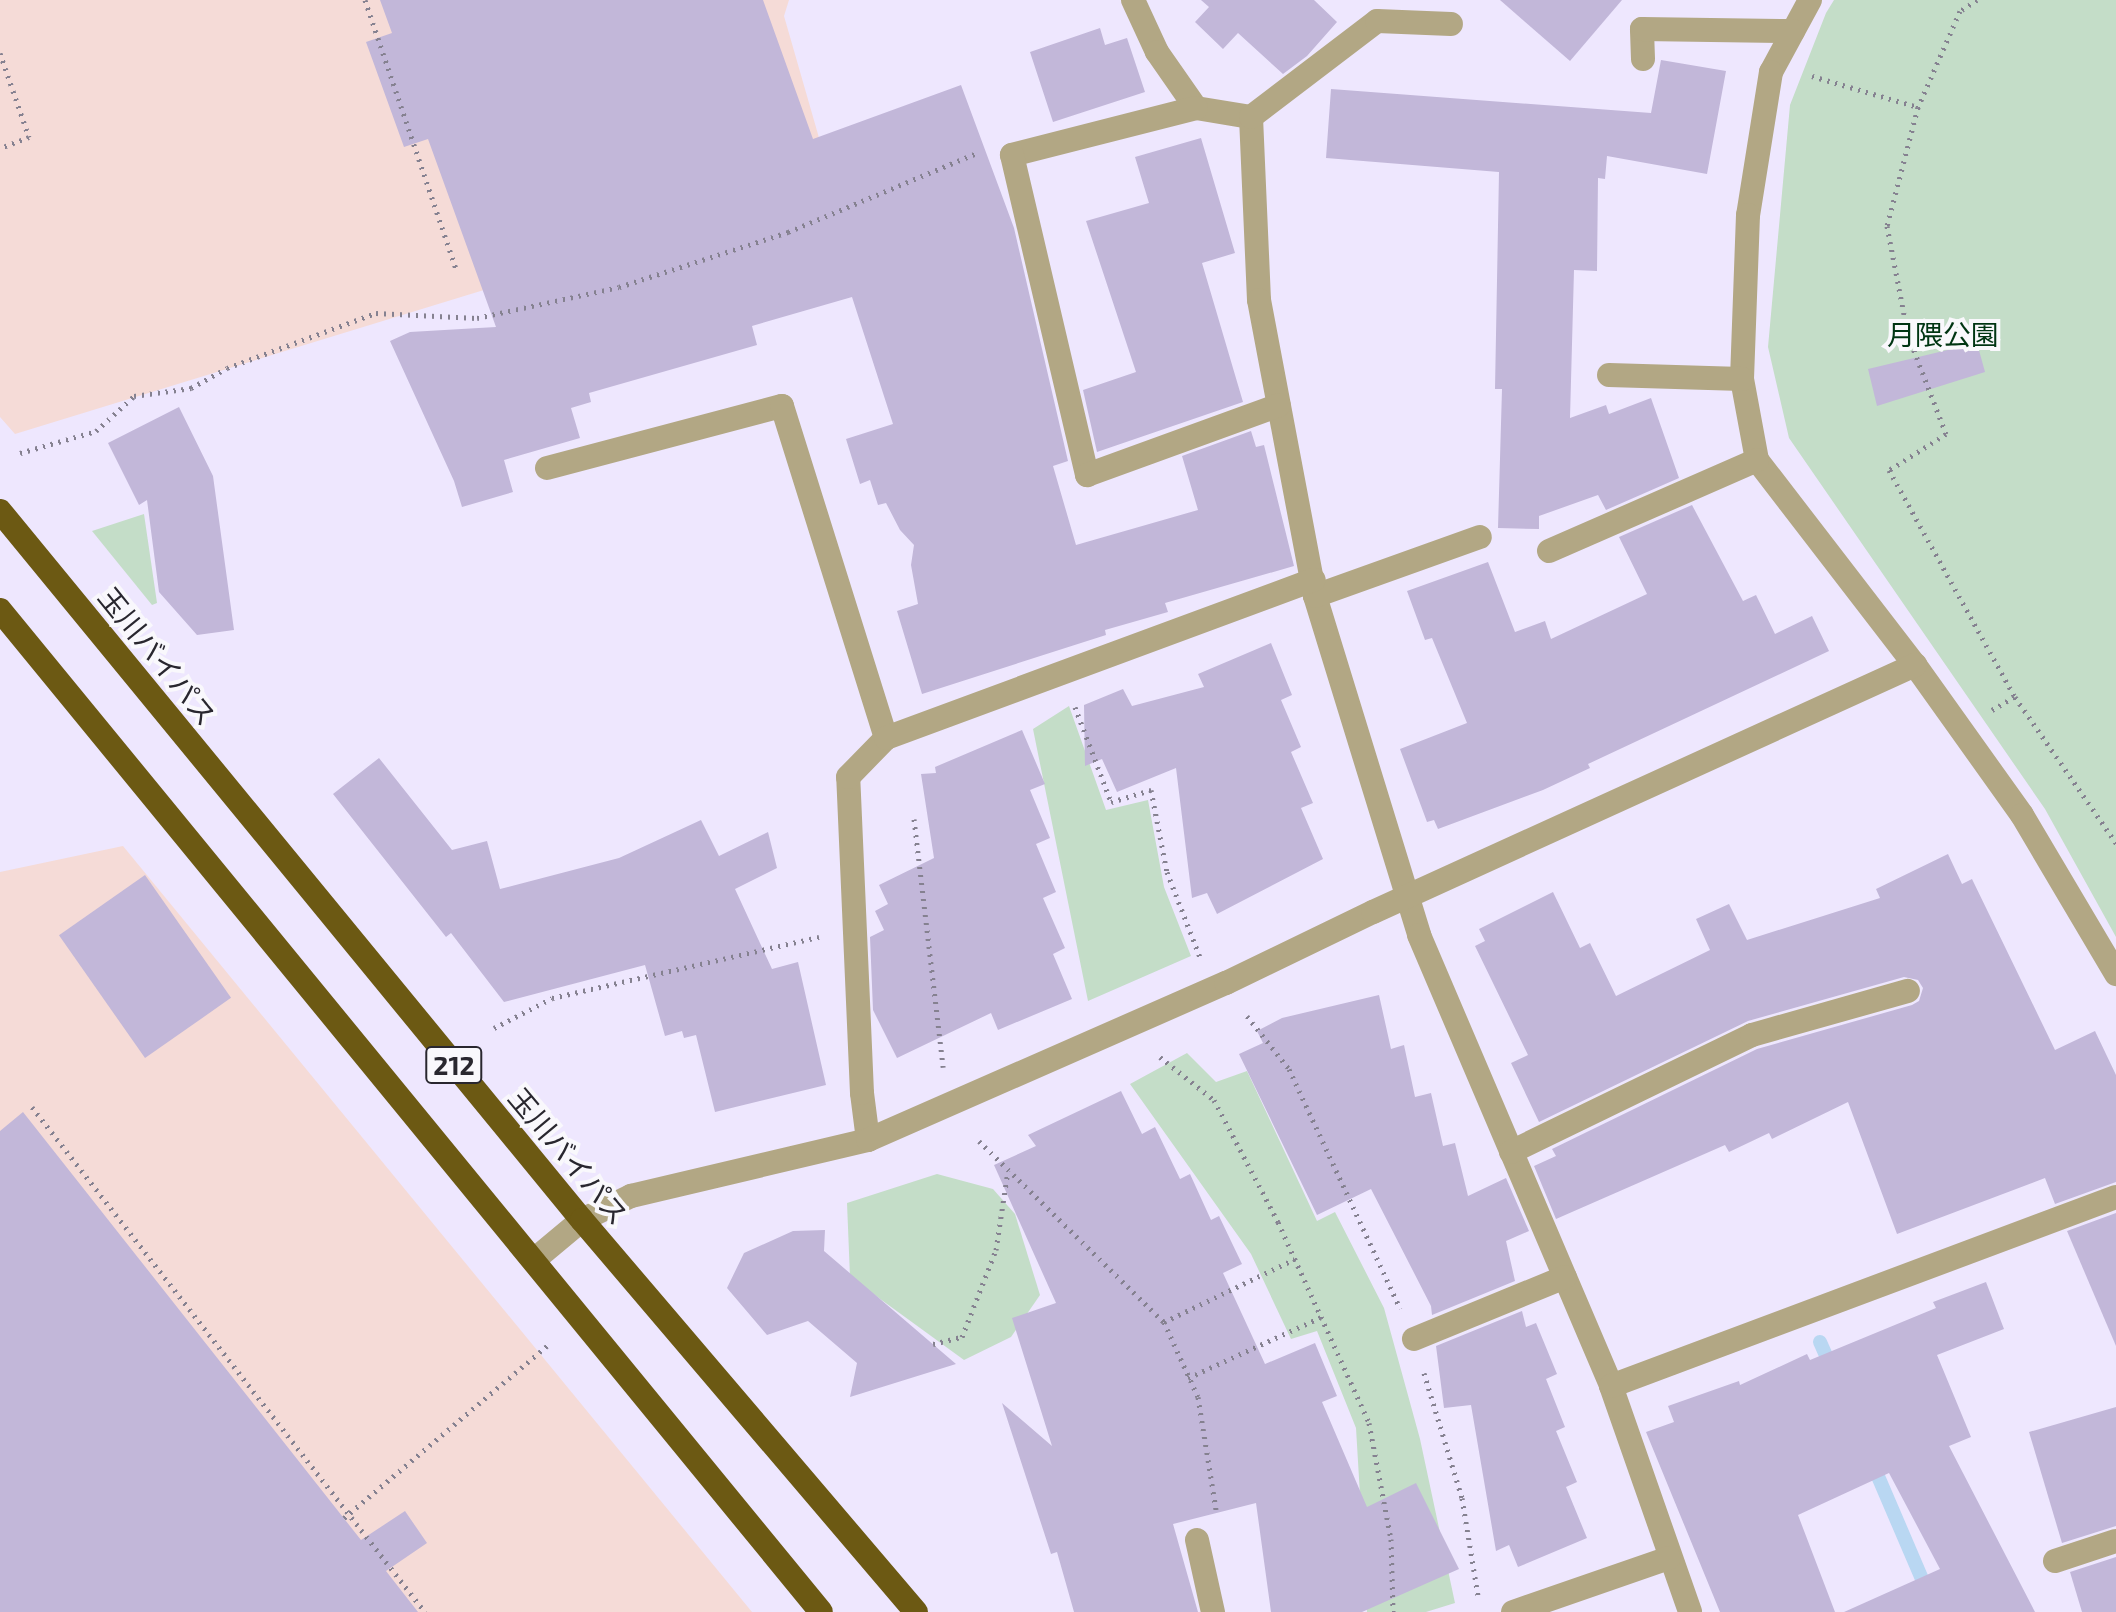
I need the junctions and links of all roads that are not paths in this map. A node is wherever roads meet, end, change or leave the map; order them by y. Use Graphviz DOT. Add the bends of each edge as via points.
graph roads {
  1 [pos="1133,0"];
  2 [pos="1810,0"];
  3 [pos="1451,24"];
  4 [pos="1793,31"];
  5 [pos="1643,59"];
  6 [pos="1196,108"];
  7 [pos="1251,117"];
  8 [pos="1609,375"];
  9 [pos="1742,379"];
  10 [pos="1279,405"];
  11 [pos="1757,460"];
  12 [pos="547,468"];
  13 [pos="0,511"];
  14 [pos="1480,537"];
  15 [pos="1549,551"];
  16 [pos="1314,588"];
  17 [pos="0,610"];
  18 [pos="1915,665"];
  19 [pos="886,738"];
  20 [pos="1408,896"];
  21 [pos="2116,974"];
  22 [pos="1908,991"];
  23 [pos="868,1140"];
  24 [pos="1511,1152"];
  25 [pos="2116,1197"];
  26 [pos="582,1220"];
  27 [pos="534,1260"];
  28 [pos="1565,1277"];
  29 [pos="1414,1339"];
  30 [pos="1611,1386"];
  31 [pos="1197,1540"];
  32 [pos="2116,1541"];
  33 [pos="1669,1558"];
  34 [pos="2055,1561"];
  35 [pos="821,1612"];
  36 [pos="916,1612"];
  37 [pos="1213,1612"];
  38 [pos="1513,1612"];
  39 [pos="1690,1612"];
  1 -- 6 [label="street" via="1157,52"];
  2 -- 4 [label="street"];
  3 -- 7 [label="street" via="1377,21"];
  4 -- 5 [label="street" via="1642,29"];
  4 -- 9 [label="street" via="1771,72 1748,215"];
  6 -- 7 [label="street"];
  6 -- 10 [label="street" via="1012,155 1087,475"];
  7 -- 10 [label="street" via="1259,300"];
  8 -- 9 [label="street"];
  9 -- 11 [label="street"];
  10 -- 16 [label="street"];
  11 -- 15 [label="street"];
  11 -- 18 [label="street"];
  12 -- 19 [label="street" via="782,406"];
  13 -- 26 [label="highway, 玉川バイパス / 212"];
  14 -- 16 [label="street"];
  16 -- 19 [label="street" via="1062,672"];
  16 -- 20 [label="street"];
  17 -- 27 [label="highway, 212"];
  18 -- 20 [label="street"];
  18 -- 21 [label="street" via="2022,815"];
  19 -- 23 [label="street" via="848,777"];
  20 -- 23 [label="street" via="1226,983"];
  20 -- 24 [label="street" via="1419,935"];
  22 -- 24 [label="street" via="1752,1035"];
  23 -- 26 [label="street" via="631,1196"];
  24 -- 28 [label="street"];
  25 -- 30 [label="street"];
  26 -- 27 [label="street"];
  26 -- 36 [label="highway, 玉川バイパス / 212"];
  27 -- 35 [label="highway, 212"];
  28 -- 29 [label="street"];
  28 -- 30 [label="street"];
  30 -- 33 [label="street"];
  31 -- 37 [label="street"];
  32 -- 34 [label="street"];
  33 -- 38 [label="street"];
  33 -- 39 [label="street"];
}
